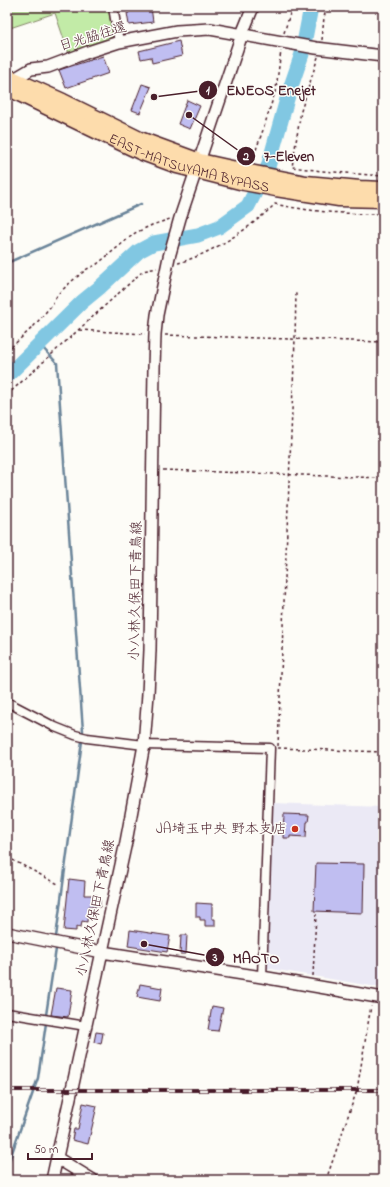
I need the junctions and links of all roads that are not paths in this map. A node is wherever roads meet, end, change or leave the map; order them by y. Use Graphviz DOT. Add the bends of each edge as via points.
graph roads {
  1 [pos="113,7"];
  2 [pos="253,7"];
  3 [pos="242,34"];
  4 [pos="119,42"];
  5 [pos="383,56"];
  6 [pos="9,82"];
  7 [pos="198,166"];
  8 [pos="279,184"];
  9 [pos="383,189"];
  10 [pos="383,200"];
  11 [pos="7,702"];
  12 [pos="144,745"];
  13 [pos="7,933"];
  14 [pos="102,952"];
  15 [pos="262,977"];
  16 [pos="378,998"];
  17 [pos="7,1012"];
  18 [pos="86,1026"];
  19 [pos="57,1158"];
  20 [pos="52,1180"];
  21 [pos="94,1180"];
  1 -- 4 [label="street"];
  2 -- 3 [label="main road, 小八林久保田下青鳥線"];
  3 -- 4 [label="main road, 日光脇往還" via="210,29"];
  3 -- 5 [label="main road, 日光脇往還"];
  3 -- 7 [label="main road, 小八林久保田下青鳥線"];
  4 -- 6 [label="main road, 日光脇往還" via="48,67 31,70"];
  6 -- 7 [label="highway, EAST-MATSUYAMA BYPASS" via="63,100"];
  7 -- 8 [label="highway, EAST-MATSUYAMA BYPASS" via="248,173"];
  7 -- 12 [label="main road, 小八林久保田下青鳥線" via="179,221 155,334 150,650"];
  8 -- 9 [label="highway, EAST-MATSUYAMA BYPASS" via="306,183"];
  8 -- 10 [label="highway, EAST-MATSUYAMA BYPASS" via="339,199"];
  11 -- 12 [label="street" via="76,735"];
  12 -- 14 [label="main road, 小八林久保田下青鳥線"];
  12 -- 15 [label="street" via="274,748"];
  13 -- 14 [label="main road"];
  14 -- 15 [label="main road"];
  14 -- 18 [label="main road, 小八林久保田下青鳥線"];
  15 -- 16 [label="main road"];
  17 -- 18 [label="street"];
  18 -- 19 [label="main road, 小八林久保田下青鳥線"];
  19 -- 20 [label="main road, 小八林久保田下青鳥線"];
  19 -- 21 [label="main road"];
}
